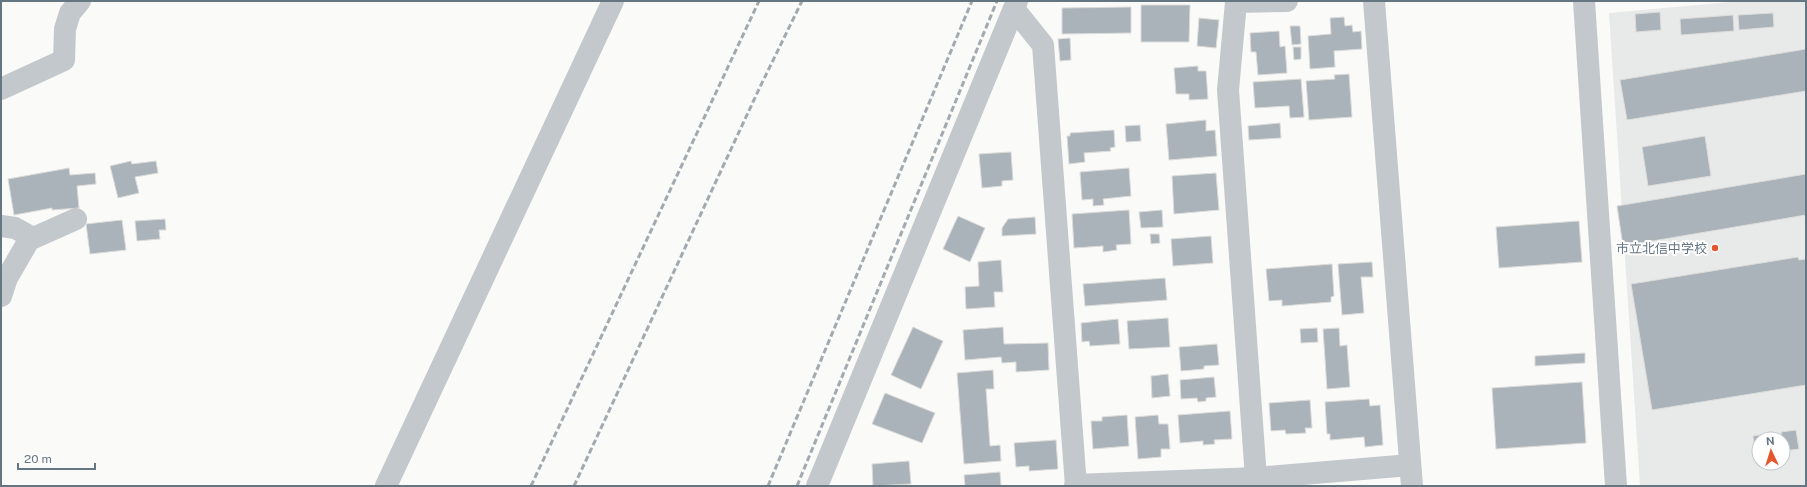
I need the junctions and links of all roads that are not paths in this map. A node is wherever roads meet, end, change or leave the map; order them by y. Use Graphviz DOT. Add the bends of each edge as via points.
graph roads {
  1 [pos="80,1"];
  2 [pos="613,1"];
  3 [pos="1288,1"];
  4 [pos="1374,1"];
  5 [pos="1584,1"];
  6 [pos="1235,2"];
  7 [pos="1015,5"];
  8 [pos="1,89"];
  9 [pos="76,219"];
  10 [pos="1,226"];
  11 [pos="33,238"];
  12 [pos="1,296"];
  13 [pos="1411,476"];
  14 [pos="1256,478"];
  15 [pos="1075,485"];
  16 [pos="386,486"];
  17 [pos="817,486"];
  18 [pos="1616,486"];
  1 -- 8 [label="street" via="70,13 65,29 64,60"];
  2 -- 16 [label="street"];
  3 -- 6 [label="street"];
  4 -- 13 [label="street"];
  5 -- 18 [label="street"];
  6 -- 14 [label="street" via="1228,90"];
  7 -- 15 [label="street" via="1043,45"];
  7 -- 17 [label="street"];
  9 -- 11 [label="street"];
  10 -- 11 [label="street" via="15,228"];
  11 -- 12 [label="street" via="29,240 7,278"];
  13 -- 14 [label="street"];
  14 -- 15 [label="street"];
}
